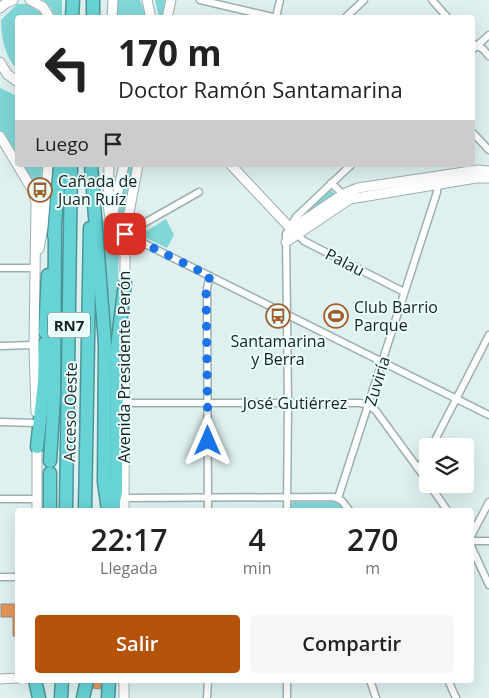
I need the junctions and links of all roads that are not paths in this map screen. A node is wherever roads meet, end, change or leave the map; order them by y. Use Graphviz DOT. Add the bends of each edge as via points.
graph roads {
  1 [pos="12,0"];
  2 [pos="30,0"];
  3 [pos="72,0"];
  4 [pos="93,0"];
  5 [pos="112,0"];
  6 [pos="147,0"];
  7 [pos="171,0"];
  8 [pos="200,0"];
  9 [pos="280,0"];
  10 [pos="364,0"];
  11 [pos="432,0"];
  12 [pos="0,8"];
  13 [pos="48,15"];
  14 [pos="72,15"];
  15 [pos="93,15"];
  16 [pos="112,15"];
  17 [pos="150,15"];
  18 [pos="168,15"];
  19 [pos="268,15"];
  20 [pos="277,15"];
  21 [pos="348,15"];
  22 [pos="445,15"];
  23 [pos="489,35"];
  24 [pos="475,45"];
  25 [pos="475,47"];
  26 [pos="489,56"];
  27 [pos="0,62"];
  28 [pos="15,80"];
  29 [pos="475,135"];
  30 [pos="1,140"];
  31 [pos="489,150"];
  32 [pos="15,162"];
  33 [pos="18,167"];
  34 [pos="48,167"];
  35 [pos="60,167"];
  36 [pos="71,167"];
  37 [pos="91,167"];
  38 [pos="91,167"];
  39 [pos="109,167"];
  40 [pos="124,167"];
  41 [pos="138,167"];
  42 [pos="234,167"];
  43 [pos="348,167"];
  44 [pos="489,171"];
  45 [pos="489,178"];
  46 [pos="439,180"];
  47 [pos="332,183"];
  48 [pos="198,192"];
  49 [pos="343,194"];
  50 [pos="111,220"];
  51 [pos="55,228"];
  52 [pos="294,231"];
  53 [pos="125,234"];
  54 [pos="286,242"];
  55 [pos="0,268"];
  56 [pos="35,268"];
  57 [pos="210,276"];
  58 [pos="125,283"];
  59 [pos="404,292"];
  60 [pos="287,315"];
  61 [pos="489,335"];
  62 [pos="41,340"];
  63 [pos="0,346"];
  64 [pos="382,362"];
  65 [pos="456,399"];
  66 [pos="124,403"];
  67 [pos="208,403"];
  68 [pos="288,403"];
  69 [pos="369,405"];
  70 [pos="489,415"];
  71 [pos="0,422"];
  72 [pos="36,423"];
  73 [pos="436,438"];
  74 [pos="37,447"];
  75 [pos="418,468"];
  76 [pos="435,493"];
  77 [pos="288,497"];
  78 [pos="208,498"];
  79 [pos="338,498"];
  80 [pos="0,499"];
  81 [pos="37,499"];
  82 [pos="489,502"];
  83 [pos="114,505"];
  84 [pos="37,508"];
  85 [pos="50,508"];
  86 [pos="66,508"];
  87 [pos="85,508"];
  88 [pos="208,508"];
  89 [pos="288,508"];
  90 [pos="347,508"];
  91 [pos="446,508"];
  92 [pos="474,530"];
  93 [pos="474,541"];
  94 [pos="489,541"];
  95 [pos="474,552"];
  96 [pos="0,577"];
  97 [pos="15,577"];
  98 [pos="489,585"];
  99 [pos="15,678"];
  100 [pos="0,679"];
  101 [pos="35,683"];
  102 [pos="36,683"];
  103 [pos="62,683"];
  104 [pos="81,683"];
  105 [pos="86,683"];
  106 [pos="108,683"];
  107 [pos="124,683"];
  108 [pos="208,683"];
  109 [pos="286,683"];
  110 [pos="371,683"];
  111 [pos="449,683"];
  112 [pos="33,698"];
  113 [pos="39,698"];
  114 [pos="60,698"];
  115 [pos="82,698"];
  116 [pos="108,698"];
  117 [pos="124,698"];
  118 [pos="207,698"];
  119 [pos="286,698"];
  120 [pos="376,698"];
  121 [pos="456,698"];
  1 -- 12 [label="main road"];
  2 -- 13 [label="main road" via="43,7"];
  3 -- 14 [label="highway"];
  4 -- 15 [label="highway"];
  5 -- 16 [label="main road"];
  6 -- 17 [label="main road"];
  7 -- 18 [label="main road"];
  8 -- 19 [label="street"];
  9 -- 20 [label="street"];
  10 -- 21 [label="street"];
  11 -- 22 [label="street"];
  23 -- 24 [label="street"];
  25 -- 26 [label="street"];
  27 -- 28 [label="main road"];
  29 -- 31 [label="street"];
  30 -- 32 [label="main road"];
  33 -- 56 [label="main road" via="33,191 36,203"];
  34 -- 56 [label="main road" via="43,227"];
  35 -- 51 [label="highway"];
  36 -- 86 [label="highway, Acceso Oeste / RN7"];
  37 -- 83 [label="highway" via="105,344 104,482"];
  38 -- 87 [label="highway, Acceso Oeste / RN7"];
  39 -- 50 [label="main road"];
  40 -- 50 [label="main road"];
  41 -- 53 [label="main road, Avenida Presidente Perón"];
  42 -- 52 [label="main road"];
  43 -- 47 [label="street"];
  44 -- 46 [label="main road" via="478,170"];
  45 -- 46 [label="main road"];
  46 -- 49 [label="main road" via="358,188"];
  46 -- 52 [label="main road" via="350,199"];
  46 -- 59 [label="street, Zuviría"];
  47 -- 49 [label="street"];
  47 -- 52 [label="street" via="296,217"];
  48 -- 53 [label="street"];
  49 -- 52 [label="main road"];
  50 -- 53 [label="main road" via="113,228"];
  51 -- 62 [label="highway"];
  51 -- 85 [label="highway"];
  52 -- 54 [label="main road"];
  52 -- 59 [label="street, Palau" via="304,241"];
  53 -- 57 [label="street"];
  53 -- 58 [label="main road, Avenida Presidente Perón"];
  54 -- 60 [label="street"];
  55 -- 56 [label="street"];
  56 -- 62 [label="main road"];
  57 -- 60 [label="street"];
  57 -- 67 [label="street" via="206,288"];
  58 -- 66 [label="main road, Avenida Presidente Perón"];
  58 -- 83 [label="highway" via="117,342"];
  59 -- 64 [label="street, Zuviría"];
  60 -- 64 [label="street"];
  60 -- 68 [label="street"];
  61 -- 65 [label="street"];
  62 -- 63 [label="street"];
  62 -- 72 [label="main road"];
  62 -- 74 [label="highway" via="44,382"];
  64 -- 65 [label="street"];
  64 -- 69 [label="street, Zuviría"];
  65 -- 70 [label="street"];
  65 -- 73 [label="street"];
  66 -- 67 [label="street, José Gutiérrez"];
  66 -- 83 [label="main road, Avenida Presidente Perón"];
  67 -- 68 [label="street, José Gutiérrez"];
  67 -- 78 [label="street"];
  68 -- 69 [label="street, José Gutiérrez"];
  68 -- 77 [label="street"];
  69 -- 75 [label="street, José Gutiérrez"];
  69 -- 79 [label="street, Zuviría"];
  71 -- 72 [label="street"];
  72 -- 74 [label="main road"];
  74 -- 81 [label="main road"];
  76 -- 91 [label="street, José Gutiérrez"];
  77 -- 78 [label="street"];
  77 -- 79 [label="street"];
  77 -- 89 [label="street"];
  78 -- 83 [label="street"];
  78 -- 88 [label="street"];
  79 -- 90 [label="street"];
  80 -- 81 [label="street"];
  81 -- 84 [label="main road"];
  82 -- 92 [label="street"];
  93 -- 94 [label="street"];
  95 -- 98 [label="street"];
  96 -- 97 [label="street"];
  99 -- 100 [label="main road"];
  101 -- 112 [label="main road"];
  102 -- 113 [label="highway"];
  103 -- 114 [label="highway"];
  104 -- 115 [label="highway"];
  105 -- 115 [label="highway"];
  106 -- 116 [label="highway"];
  107 -- 117 [label="main road"];
  108 -- 118 [label="street"];
  109 -- 119 [label="street"];
  110 -- 120 [label="street"];
  111 -- 121 [label="street"];
}
